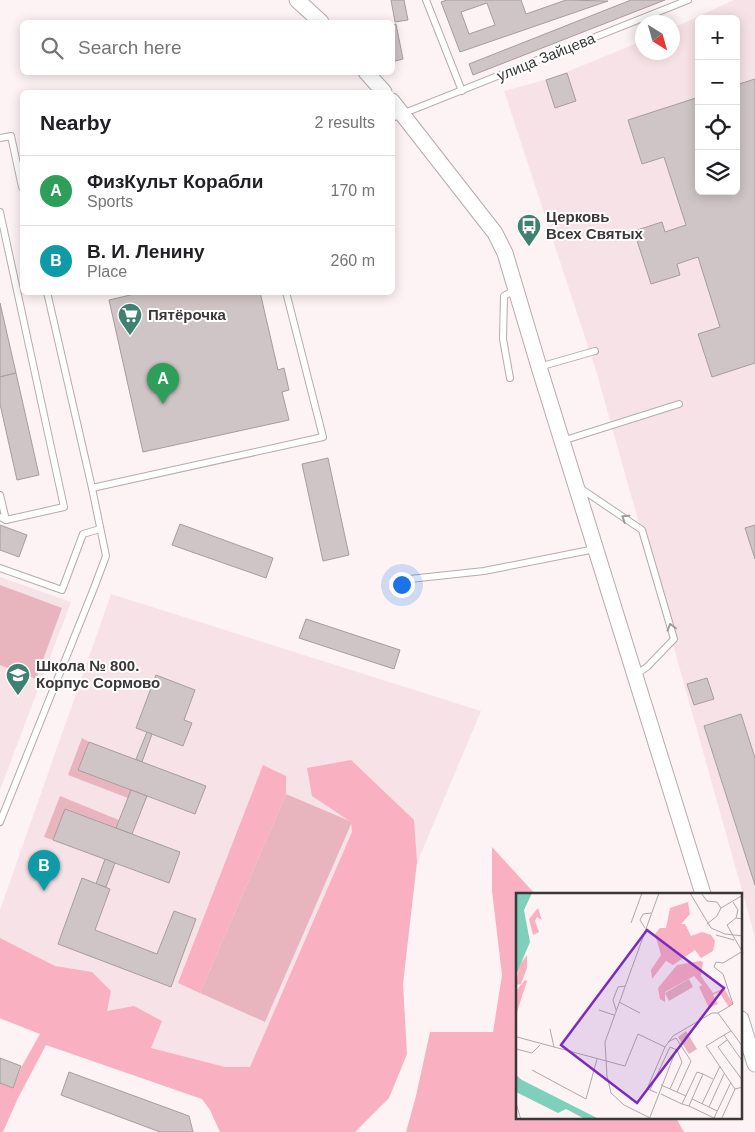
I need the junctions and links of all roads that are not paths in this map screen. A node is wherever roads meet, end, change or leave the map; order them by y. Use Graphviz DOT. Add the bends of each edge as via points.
graph roads {
  1 [pos="298,0"];
  2 [pos="426,0"];
  3 [pos="688,0"];
  4 [pos="319,20"];
  5 [pos="369,75"];
  6 [pos="382,90"];
  7 [pos="462,91"];
  8 [pos="398,116"];
  9 [pos="0,138"];
  10 [pos="20,178"];
  11 [pos="0,212"];
  12 [pos="516,289"];
  13 [pos="48,295"];
  14 [pos="287,295"];
  15 [pos="595,351"];
  16 [pos="539,367"];
  17 [pos="510,378"];
  18 [pos="679,404"];
  19 [pos="562,441"];
  20 [pos="575,485"];
  21 [pos="92,488"];
  22 [pos="0,495"];
  23 [pos="3,518"];
  24 [pos="100,529"];
  25 [pos="595,549"];
  26 [pos="0,568"];
  27 [pos="410,579"];
  28 [pos="635,675"];
  29 [pos="0,822"];
  30 [pos="703,893"];
  31 [pos="742,1022"];
  32 [pos="755,1064"];
  1 -- 4 [label="street"];
  2 -- 7 [label="lane"];
  3 -- 7 [label="lane, улица Зайцева"];
  5 -- 6 [label="street"];
  7 -- 8 [label="lane, улица Зайцева"];
  8 -- 12 [label="street" via="495,233"];
  9 -- 10 [label="lane" via="11,136"];
  11 -- 23 [label="lane" via="64,507"];
  12 -- 16 [label="street"];
  12 -- 17 [label="lane" via="504,296 503,339"];
  13 -- 21 [label="lane"];
  14 -- 21 [label="lane" via="323,437"];
  15 -- 16 [label="lane"];
  16 -- 19 [label="street"];
  18 -- 19 [label="lane"];
  19 -- 20 [label="street"];
  20 -- 25 [label="street"];
  28 -- 20 [label="lane, one-way" via="674,638 642,530"];
  21 -- 24 [label="lane"];
  22 -- 23 [label="lane"];
  24 -- 26 [label="lane" via="84,534 62,590"];
  24 -- 29 [label="lane" via="106,556"];
  25 -- 27 [label="lane" via="484,571"];
  25 -- 28 [label="street"];
  28 -- 30 [label="street"];
  31 -- 32 [label="street"];
}
